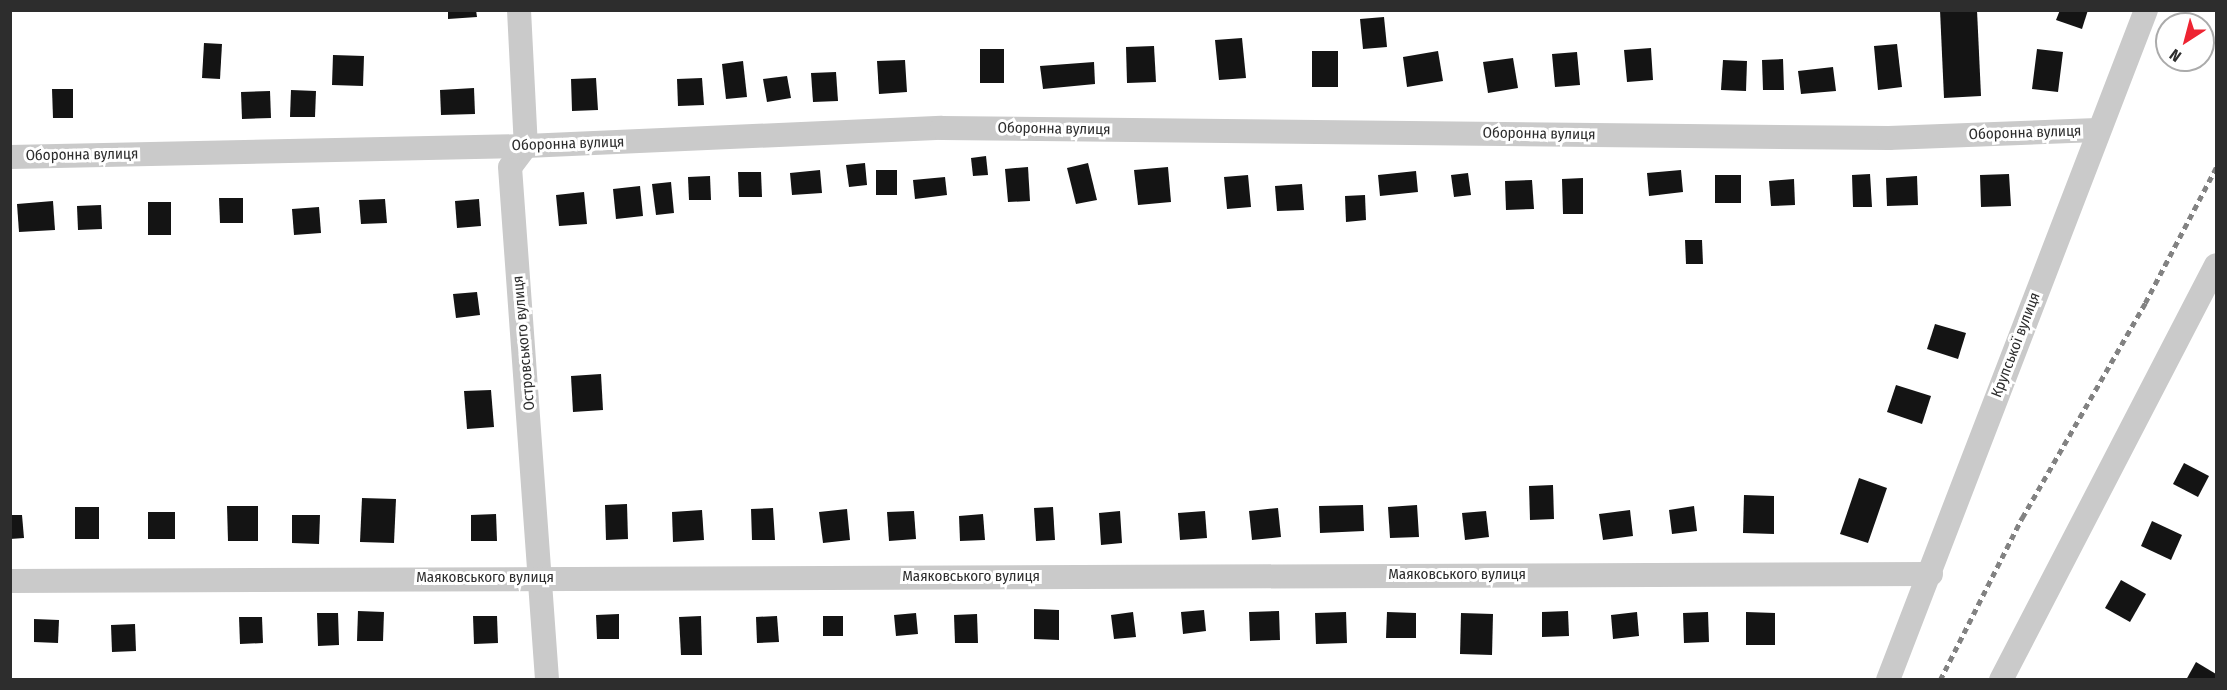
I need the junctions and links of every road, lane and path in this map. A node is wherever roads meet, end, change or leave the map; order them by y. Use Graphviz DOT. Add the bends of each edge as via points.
graph roads {
  1 [pos="519,10"];
  2 [pos="2146,10"];
  3 [pos="2097,130"];
  4 [pos="526,146"];
  5 [pos="10,157"];
  6 [pos="2217,265"];
  7 [pos="1931,574"];
  8 [pos="543,578"];
  9 [pos="10,581"];
  10 [pos="547,680"];
  11 [pos="1888,680"];
  12 [pos="2001,680"];
  1 -- 4 [label="street"];
  2 -- 3 [label="street, Крупської вулиця"];
  3 -- 4 [label="street, Оборонна вулиця" via="1889,138 942,128"];
  3 -- 7 [label="street, Крупської вулиця"];
  4 -- 5 [label="street, Оборонна вулиця"];
  4 -- 8 [label="street, Островського вулиця" via="510,167"];
  6 -- 12 [label="street"];
  7 -- 8 [label="street, Маяковського вулиця"];
  7 -- 11 [label="street, Крупської вулиця"];
  8 -- 9 [label="street, Маяковського вулиця"];
  8 -- 10 [label="street, Островського вулиця"];
}
